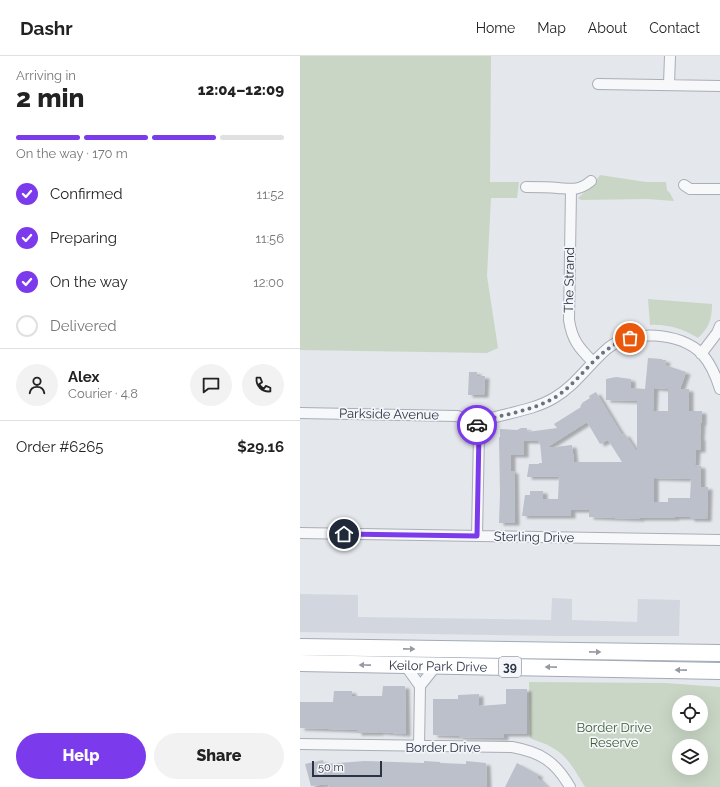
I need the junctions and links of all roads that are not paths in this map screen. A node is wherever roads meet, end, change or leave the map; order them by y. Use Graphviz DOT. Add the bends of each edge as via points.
graph roads {
  1 [pos="670,56"];
  2 [pos="598,84"];
  3 [pos="669,84"];
  4 [pos="720,86"];
  5 [pos="591,181"];
  6 [pos="684,185"];
  7 [pos="526,187"];
  8 [pos="571,190"];
  9 [pos="720,190"];
  10 [pos="720,326"];
  11 [pos="701,354"];
  12 [pos="594,362"];
  13 [pos="720,389"];
  14 [pos="300,413"];
  15 [pos="476,423"];
  16 [pos="300,533"];
  17 [pos="477,536"];
  18 [pos="720,540"];
  19 [pos="300,647"];
  20 [pos="720,654"];
  21 [pos="300,663"];
  22 [pos="405,665"];
  23 [pos="436,666"];
  24 [pos="720,671"];
  25 [pos="420,686"];
  26 [pos="300,744"];
  27 [pos="419,747"];
  28 [pos="570,787"];
  1 -- 3 [label="street"];
  2 -- 3 [label="street"];
  3 -- 4 [label="street"];
  5 -- 8 [label="street" via="585,186"];
  6 -- 9 [label="street" via="690,189"];
  7 -- 8 [label="street"];
  8 -- 12 [label="street, The Strand" via="569,320 571,333 578,347"];
  10 -- 11 [label="street"];
  11 -- 12 [label="street" via="687,344 671,338 656,335 638,336 622,340"];
  11 -- 13 [label="street" via="715,374"];
  12 -- 15 [label="street" via="568,389 554,398 522,412 492,417"];
  14 -- 15 [label="street, Parkside Avenue" via="456,416 472,419"];
  15 -- 17 [label="street" via="479,433"];
  16 -- 17 [label="street, Sterling Drive"];
  17 -- 18 [label="street, Sterling Drive"];
  19 -- 20 [label="main road, Keilor Park Drive / 39, one-way"];
  22 -- 21 [label="main road, Keilor Park Drive / 39, one-way"];
  22 -- 23 [label="main road, Keilor Park Drive / 39"];
  22 -- 25 [label="street"];
  24 -- 23 [label="main road, Keilor Park Drive / 39, one-way"];
  23 -- 25 [label="street"];
  25 -- 27 [label="street"];
  26 -- 27 [label="street, Border Drive"];
  27 -- 28 [label="street, Border Drive" via="512,747 527,750 542,755 554,765"];
}
